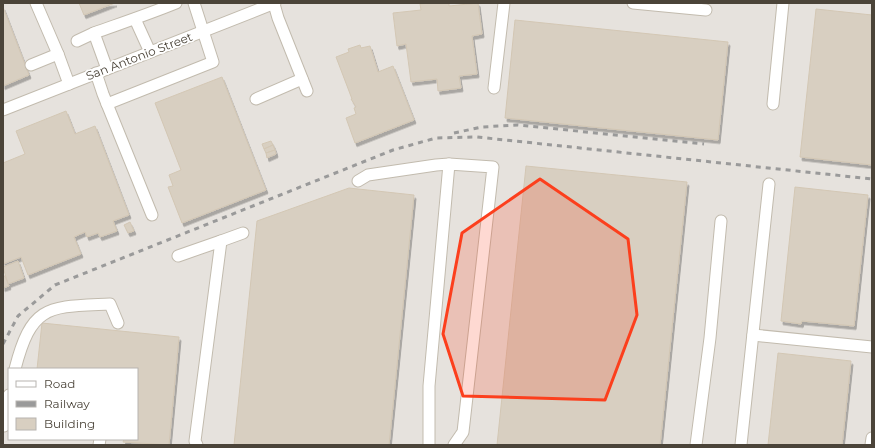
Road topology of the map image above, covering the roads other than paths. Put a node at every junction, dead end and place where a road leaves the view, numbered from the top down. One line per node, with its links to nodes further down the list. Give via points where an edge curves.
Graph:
1 (36, 3): 15 (street)
2 (176, 3): 10 (street)
3 (194, 3): 11 (street)
4 (275, 3): 11 (street, San Antonio Street); 19 (street, via 278,18)
5 (504, 3): 21 (street)
6 (633, 3): 8 (street)
7 (783, 3): 25 (street)
8 (679, 5): 9 (street)
9 (706, 10)
10 (135, 19): 12 (street); 14 (street)
11 (202, 32): 14 (street, San Antonio Street); 24 (street, via 213,62)
12 (94, 33): 13 (street); 17 (street)
13 (77, 41)
14 (150, 52): 17 (street, San Antonio Street)
15 (58, 54): 16 (street); 20 (street)
16 (31, 65)
17 (107, 69): 18 (street, San Antonio Street)
18 (96, 73): 20 (street, San Antonio Street); 24 (street)
19 (302, 79): 22 (street); 23 (street)
20 (69, 84): 26 (street, San Antonio Street)
21 (494, 88)
22 (307, 91)
23 (256, 99)
24 (107, 104): 30 (street)
25 (773, 104)
26 (3, 110)
27 (449, 164): 28 (street, via 368,175); 43 (street, via 429,386); 44 (street, via 493,167 463,432)
28 (358, 181)
29 (769, 184): 36 (street)
30 (152, 215)
31 (721, 221): 45 (street, via 710,338)
32 (243, 233): 33 (street)
33 (221, 241): 34 (street); 42 (street, via 195,441)
34 (178, 256)
35 (118, 324): 38 (street, via 110,304 60,306 42,313 28,332)
36 (753, 335): 37 (street); 46 (street)
37 (872, 347)
38 (15, 368)
39 (8, 403): 40 (street)
40 (5, 427)
41 (872, 438): 47 (street)
42 (197, 445)
43 (429, 445)
44 (454, 445)
45 (696, 445)
46 (741, 445)
47 (871, 445)

